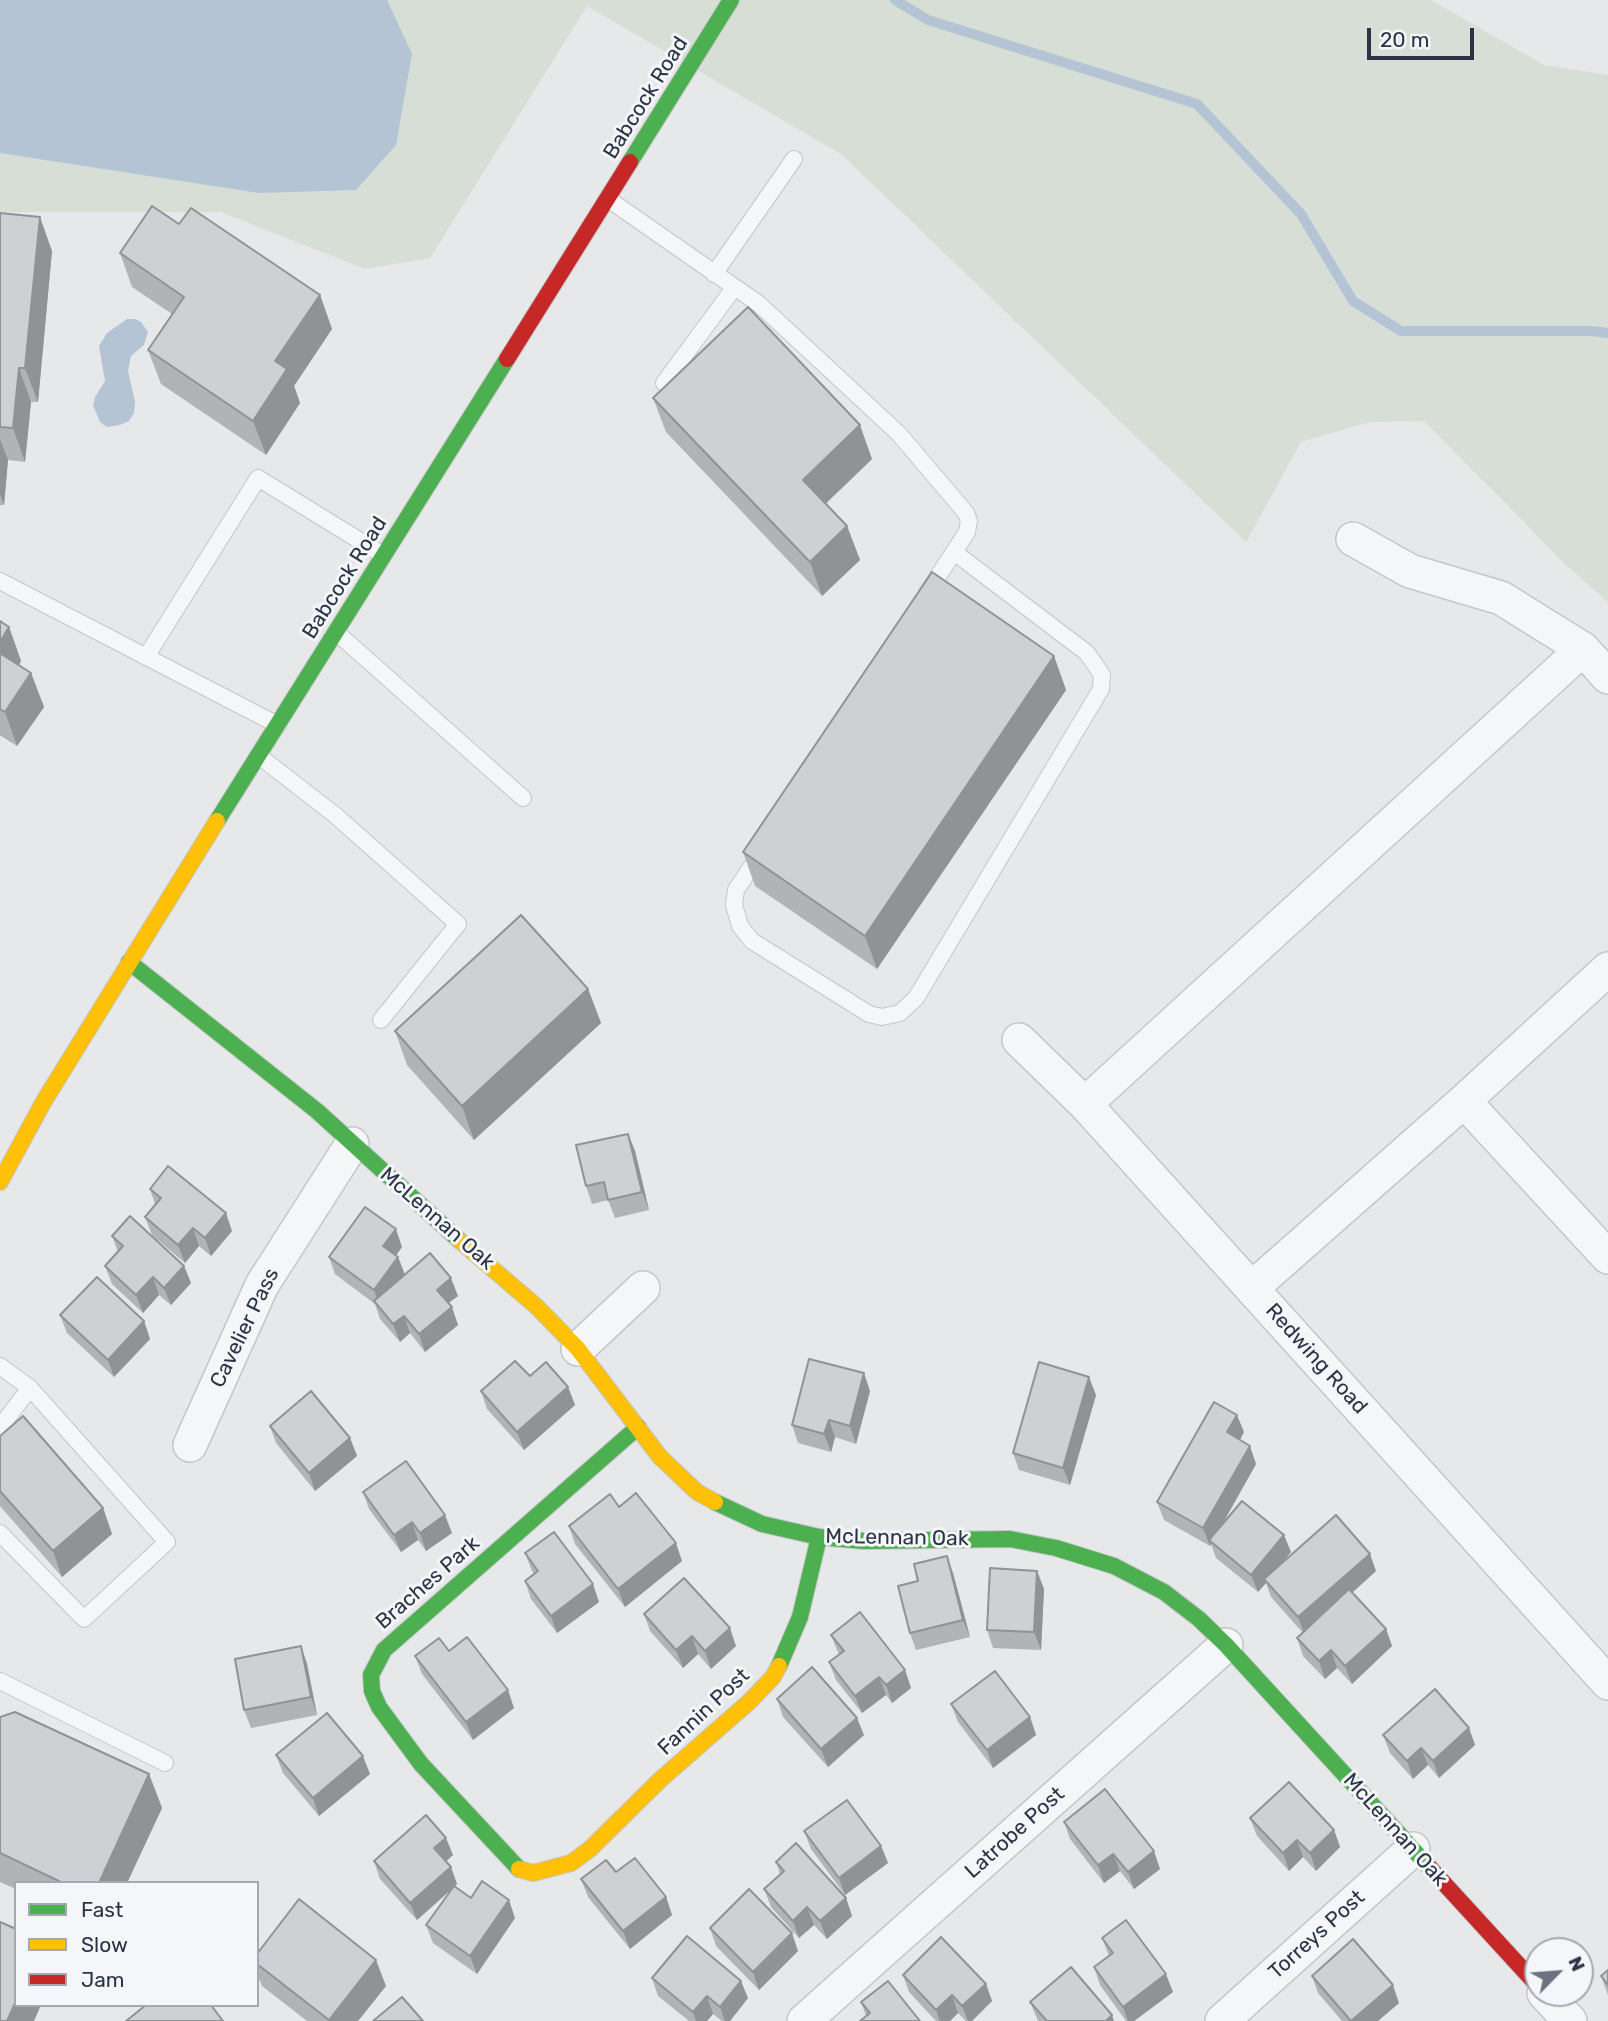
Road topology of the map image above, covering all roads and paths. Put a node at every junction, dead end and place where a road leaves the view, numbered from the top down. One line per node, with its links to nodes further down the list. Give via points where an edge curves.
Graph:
1 (731, 0): 3 (street, Babcock Road)
2 (794, 159): 4 (lane)
3 (608, 199): 4 (lane); 9 (street, Babcock Road)
4 (714, 274): 5 (lane)
5 (734, 288): 6 (lane); 8 (lane, via 759,304 899,434 957,503 970,521)
6 (664, 383)
7 (1353, 539): 13 (street, via 1410,570 1502,598)
8 (954, 552): 11 (lane); 19 (lane, via 1087,653 1101,676 1101,689 916,998 900,1013 869,1014 752,941 740,926 734,905 736,890)
9 (384, 556): 12 (street, Babcock Road); 14 (lane, via 258,478)
10 (0, 581): 14 (lane)
11 (916, 610)
12 (336, 632): 16 (street, Babcock Road); 18 (lane)
13 (1583, 649): 15 (street); 25 (street)
14 (146, 657): 16 (lane)
15 (1608, 677)
16 (278, 725): 17 (street, Babcock Road)
17 (259, 756): 20 (street, Babcock Road); 22 (lane, via 335,815 458,924)
18 (523, 798)
19 (766, 843)
20 (129, 962): 26 (street, McLennan Oak); 27 (street, Babcock Road)
21 (1608, 969): 24 (street)
22 (382, 1020)
23 (1019, 1040): 25 (street, Redwing Road)
24 (1464, 1101): 28 (street); 29 (street)
25 (1086, 1104): 29 (street, Redwing Road)
26 (352, 1144): 31 (street, McLennan Oak, via 536,1306); 36 (street, Cavelier Pass, via 261,1285)
27 (0, 1182)
28 (1608, 1257)
29 (1252, 1288): 41 (street, Redwing Road)
30 (643, 1289): 31 (street)
31 (578, 1349): 35 (street, McLennan Oak)
32 (0, 1366): 33 (lane)
33 (30, 1388): 34 (lane); 37 (lane, via 167,1542 84,1619)
34 (0, 1427)
35 (638, 1427): 38 (street, McLennan Oak, via 660,1457 697,1492 762,1524); 44 (street, Braches Park, via 384,1650 371,1675 379,1707 421,1764 518,1869 533,1874)
36 (190, 1445)
37 (0, 1533)
38 (819, 1537): 39 (street, McLennan Oak, via 864,1541 1010,1539 1056,1548 1114,1566 1164,1592); 44 (street, Fannin Post, via 800,1617 773,1677 590,1849)
39 (1226, 1644): 43 (street, McLennan Oak); 47 (street, Latrobe Post)
40 (0, 1681): 42 (lane)
41 (1608, 1683)
42 (166, 1763)
43 (1413, 1849): 45 (street, McLennan Oak); 48 (street, Torreys Post)
44 (551, 1870)
45 (1524, 1971)
46 (1557, 2007): 49 (street)
47 (804, 2021)
48 (1222, 2021)
49 (1570, 2021)

